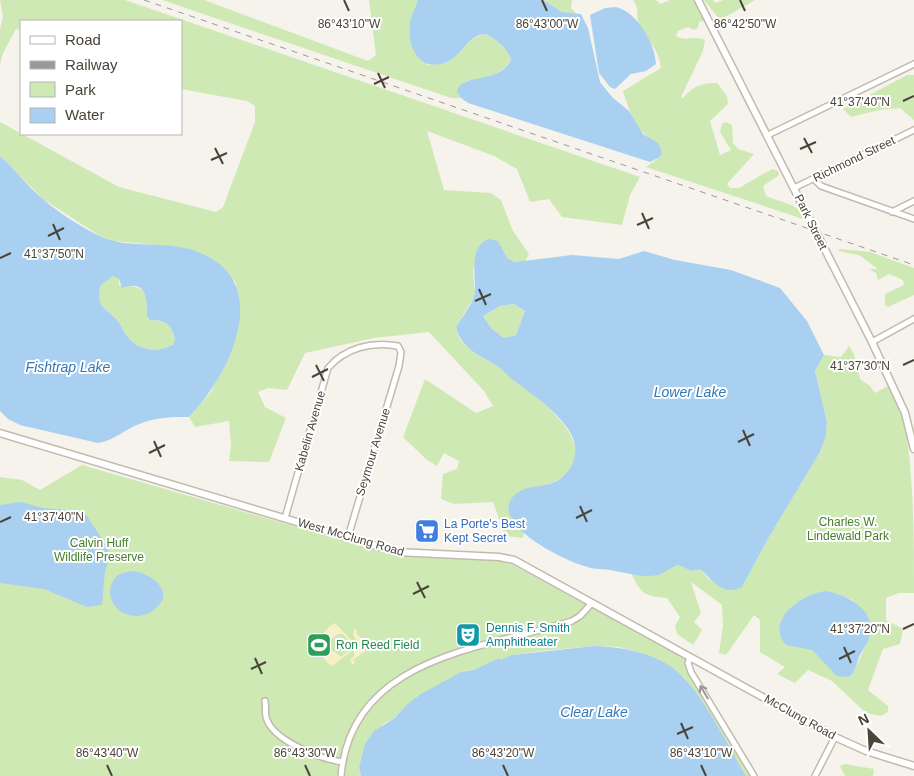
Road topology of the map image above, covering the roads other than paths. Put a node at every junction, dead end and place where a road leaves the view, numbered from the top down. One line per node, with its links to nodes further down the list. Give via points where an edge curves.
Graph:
1 (698, 0): 4 (street, Park Street)
2 (914, 64): 4 (street)
3 (914, 130): 5 (street, Richmond Street)
4 (768, 135): 6 (street, Park Street)
5 (814, 179): 6 (street, Richmond Street); 8 (street, via 821,186)
6 (794, 188): 11 (street, Park Street)
7 (914, 201): 8 (street)
8 (892, 212): 9 (street)
9 (914, 219)
10 (914, 319): 11 (street)
11 (872, 342): 14 (street, Park Street, via 905,413)
12 (399, 366): 15 (street, Kabelin Avenue, via 401,352 398,346 364,346 336,358 328,368); 16 (street, Seymour Avenue)
13 (0, 432): 15 (street, West McClung Road)
14 (914, 449)
15 (285, 518): 16 (street, West McClung Road)
16 (348, 537): 17 (street, West McClung Road, via 407,554 514,560)
17 (592, 604): 18 (street, West McClung Road); 21 (street, via 572,622 461,652 428,663 397,679 377,695 360,718)
18 (690, 658): 20 (street, McClung Road); 24 (street, one-way to 18, via 691,672)
19 (265, 701): 21 (street, via 266,718 284,739 320,757)
20 (835, 737): 22 (street, McClung Road); 25 (street)
21 (343, 762): 23 (street)
22 (914, 766)
23 (341, 776)
24 (754, 776)
25 (815, 776)

